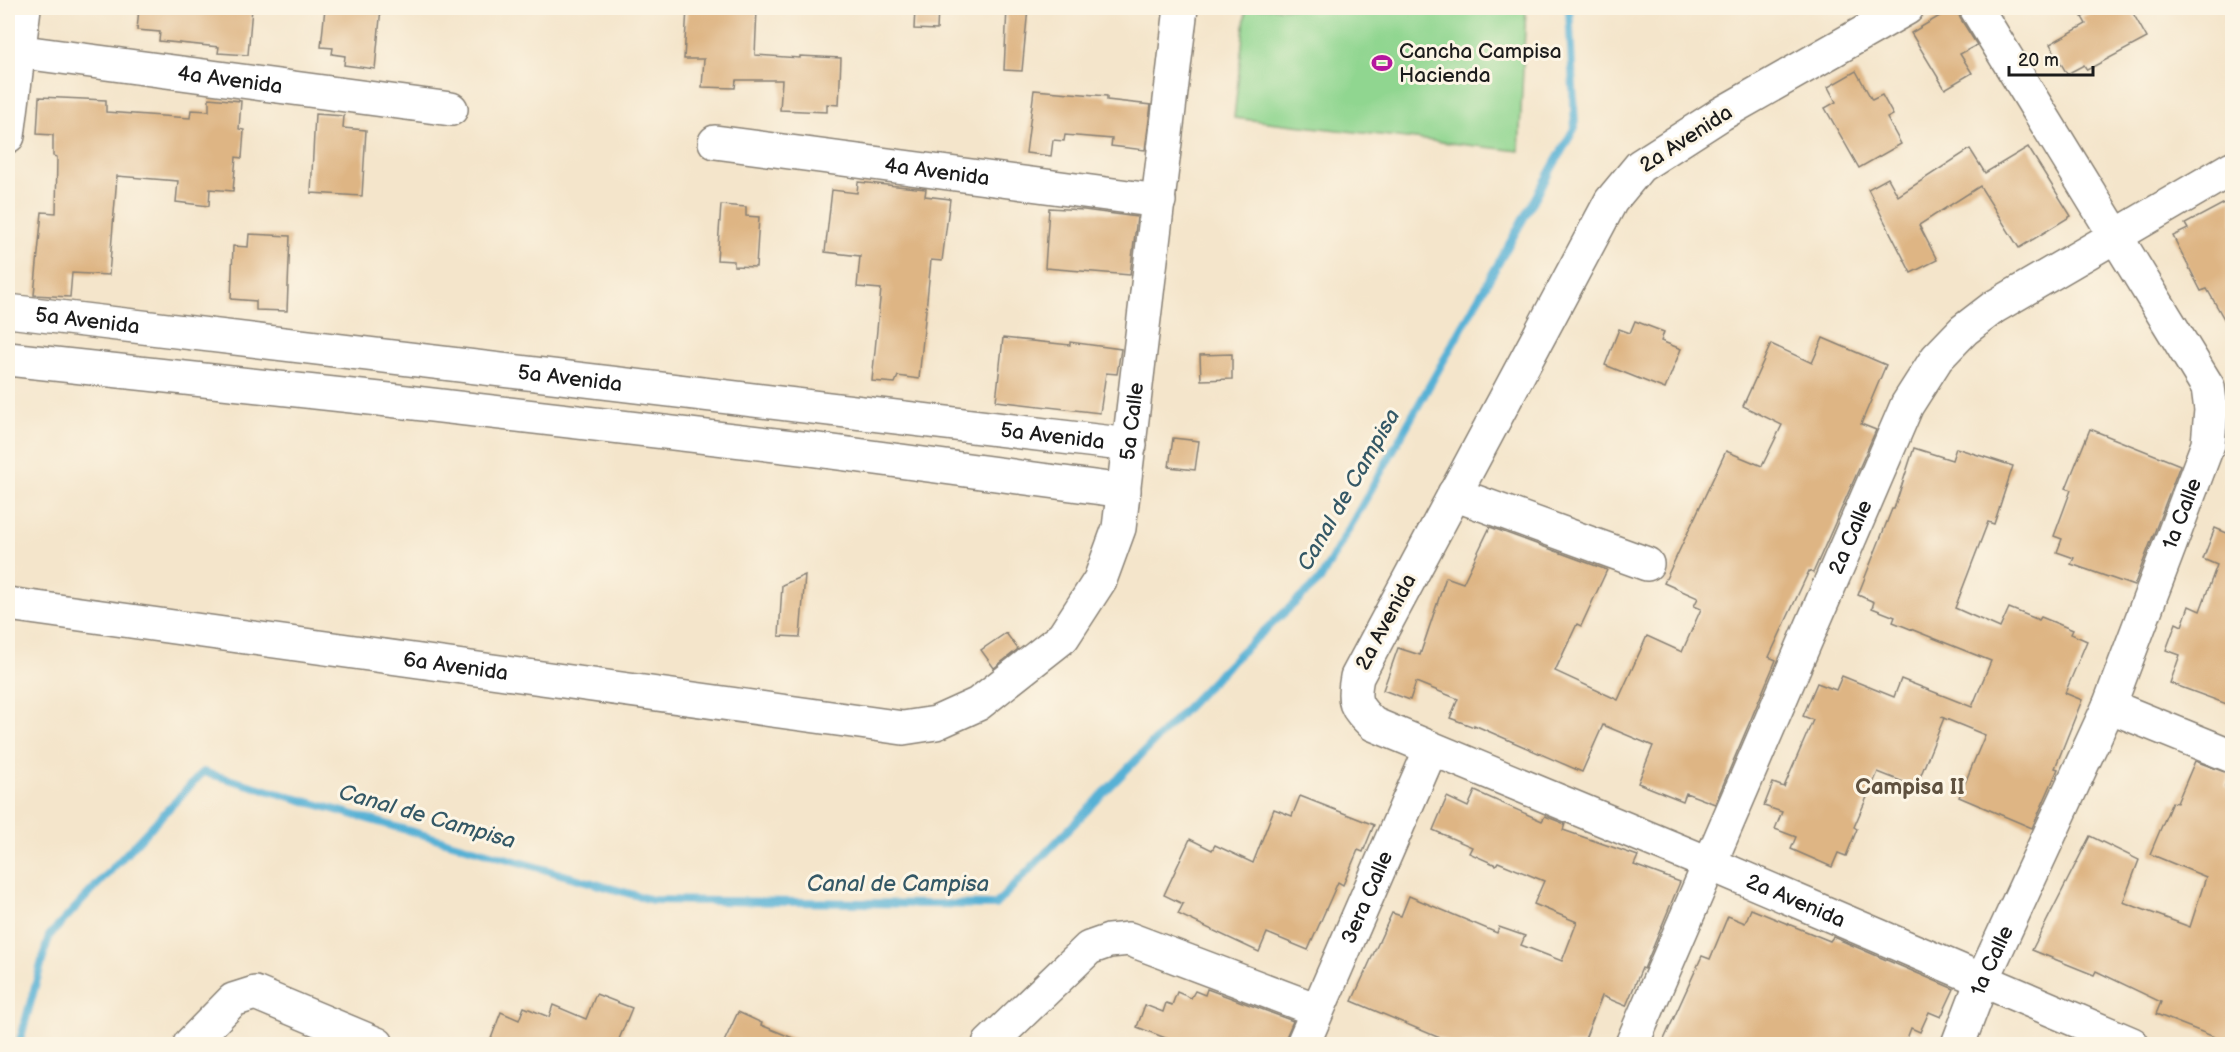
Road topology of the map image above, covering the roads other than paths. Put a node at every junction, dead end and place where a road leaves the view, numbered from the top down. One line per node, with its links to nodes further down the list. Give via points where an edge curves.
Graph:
1 (24, 8): 5 (street)
2 (1181, 8): 10 (street, 5a Calle)
3 (1907, 8): 20 (street, 2a Avenida, via 1640,165 1611,201)
4 (1976, 8): 11 (street, 1a Calle)
5 (13, 50): 6 (street, 4a Avenida); 7 (street)
6 (451, 109)
7 (8, 136)
8 (715, 142): 10 (street, 4a Avenida)
9 (2232, 168): 11 (street, 2a Calle)
10 (1159, 201): 17 (street, 5a Calle)
11 (2116, 237): 23 (street, 1a Calle, via 2208,387 2211,410 2208,444); 27 (street, 2a Calle, via 1994,307 1937,358 1907,405)
12 (8, 311): 13 (street, 5a Avenida)
13 (393, 357): 15 (street); 16 (street, 5a Avenida)
14 (8, 359): 15 (street, 5a Avenida)
15 (389, 400): 18 (street, 5a Avenida)
16 (814, 407): 17 (street, 5a Avenida); 18 (street)
17 (1130, 446): 19 (street, 5a Calle)
18 (810, 449): 19 (street, 5a Avenida)
19 (1124, 491): 24 (street, 5a Calle, via 1119,528 1100,580 1063,637 978,704 936,723)
20 (1454, 494): 21 (street); 25 (street, 2a Avenida, via 1357,677 1354,692 1358,710 1373,724)
21 (1647, 564)
22 (8, 604): 24 (street, 6a Avenida)
23 (2109, 706): 26 (street); 28 (street, 1a Calle)
24 (903, 728)
25 (1431, 749): 27 (street, 2a Avenida); 29 (street, 3era Calle)
26 (2232, 756)
27 (1708, 863): 28 (street, 2a Avenida); 34 (street, 2a Calle)
28 (1982, 981): 35 (street, 1a Calle); 36 (street, 2a Avenida)
29 (1317, 1010): 32 (street, via 1129,939 1109,941 1089,948); 33 (street, 3era Calle)
30 (190, 1044): 31 (street, via 233,1000 255,993)
31 (377, 1044)
32 (989, 1044)
33 (1303, 1044)
34 (1632, 1044)
35 (1958, 1044)
36 (2132, 1044)

